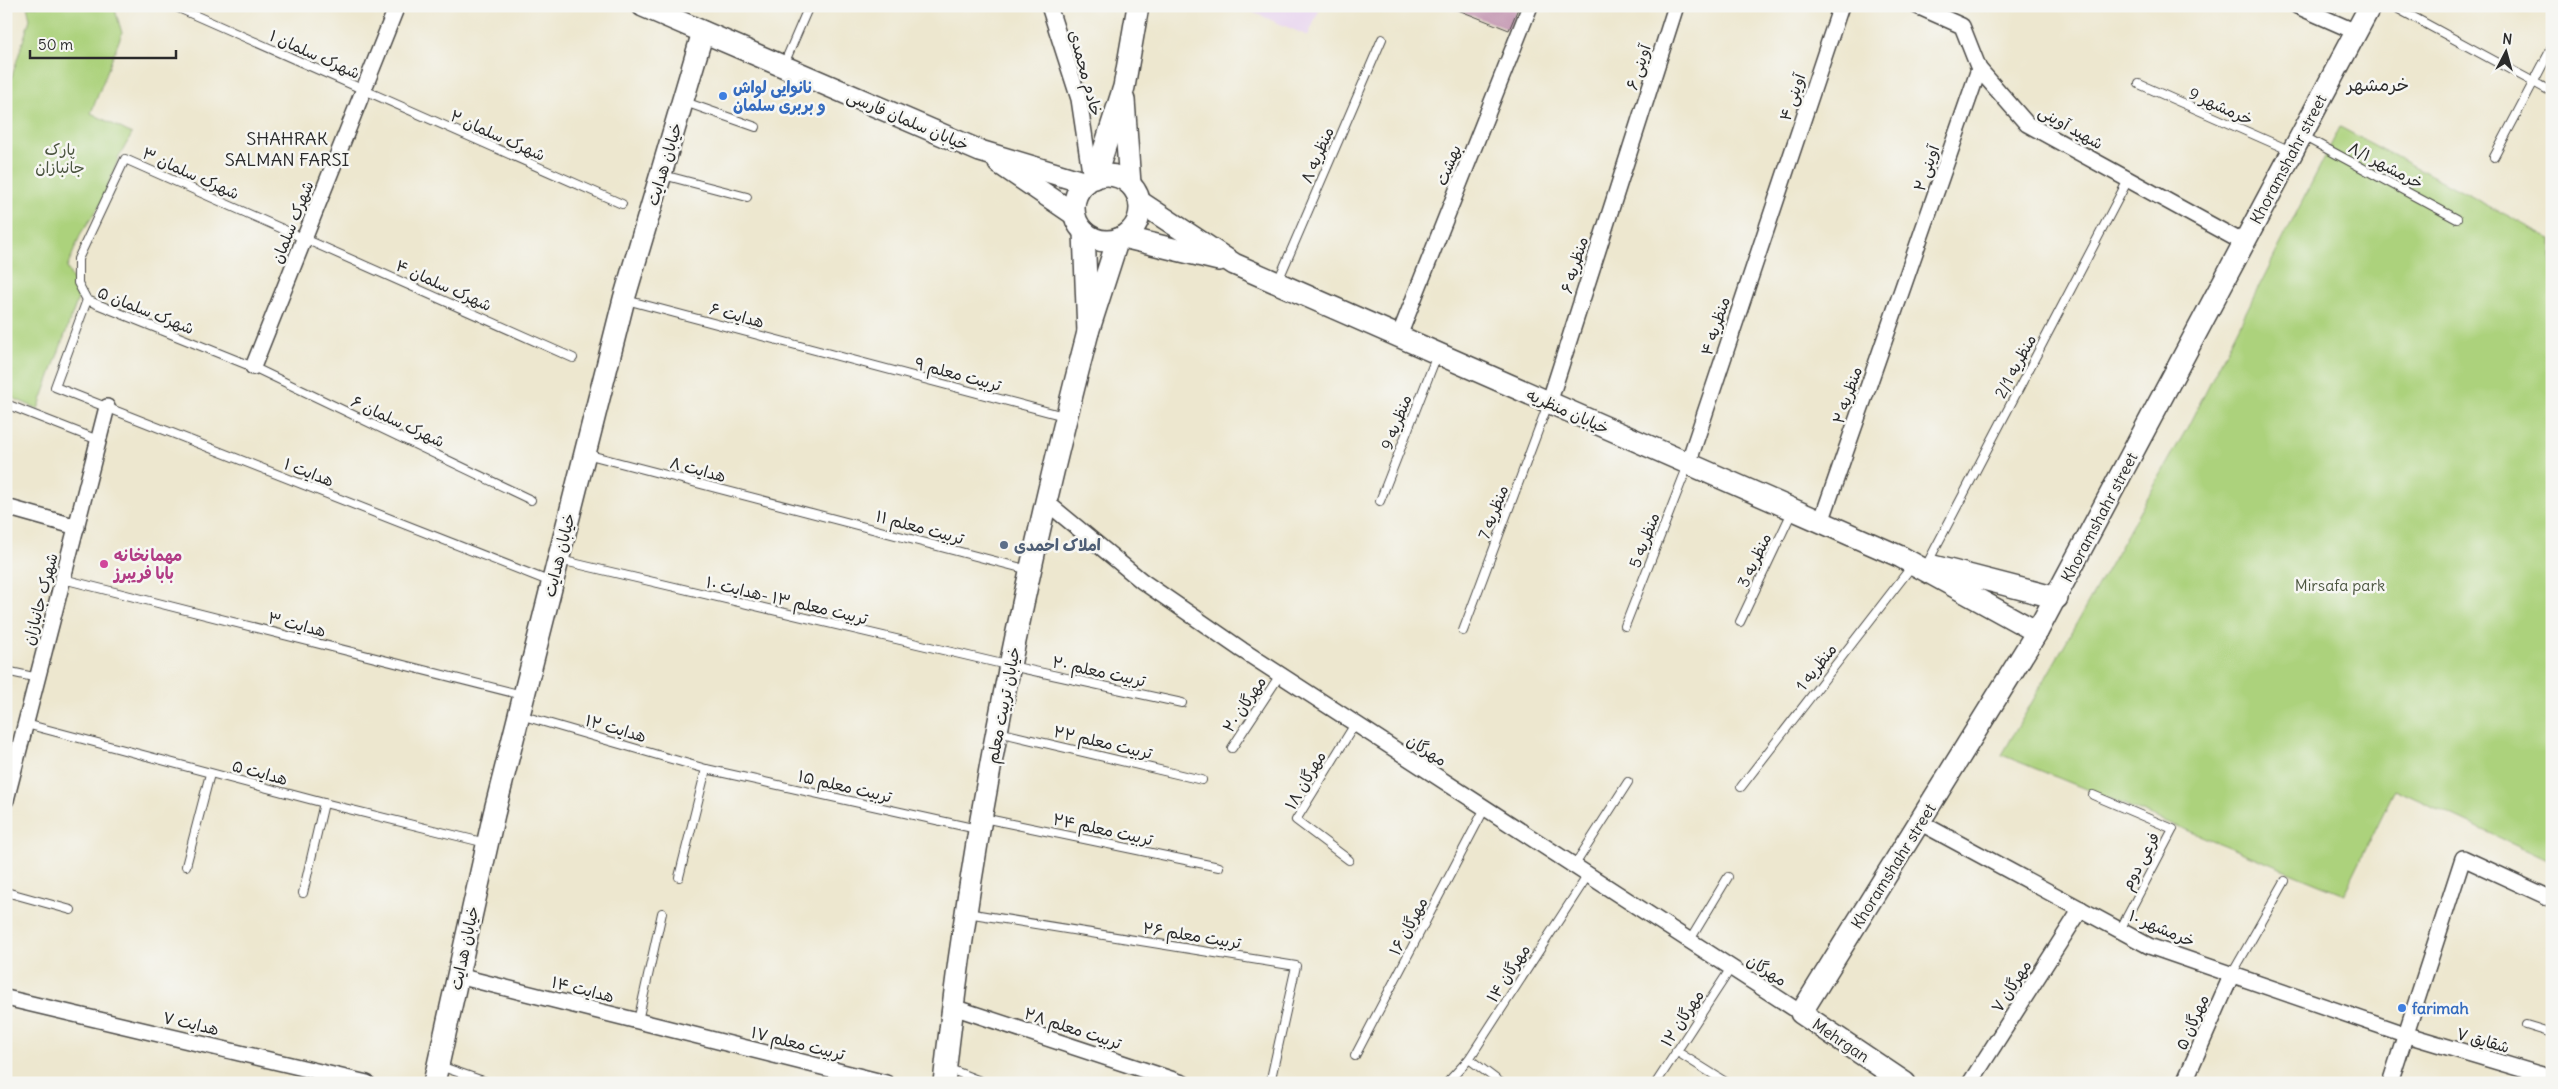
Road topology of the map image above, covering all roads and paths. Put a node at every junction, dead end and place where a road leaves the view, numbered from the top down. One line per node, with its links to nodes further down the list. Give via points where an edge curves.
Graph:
1 (174, 6): 23 (lane, شهرک سلمان ۱)
2 (397, 6): 23 (street, شهرک سلمان)
3 (643, 6): 14 (street, خیابان سلمان فارسی)
4 (809, 6): 18 (lane)
5 (1048, 6): 32 (street, خادم محمدی, via 1079,99)
6 (1138, 6): 22 (street)
7 (1530, 6): 49 (street, بهشت)
8 (1676, 6): 27 (street, آوینی ۶)
9 (1841, 6): 36 (street, آوینی ۴)
10 (1917, 6): 19 (street, شهید آوینی, via 1962,26)
11 (2297, 6): 15 (street)
12 (2370, 6): 15 (street, Khoramshahr street)
13 (2393, 6): 20 (lane)
14 (704, 32): 18 (street, خیابان سلمان فارسی); 25 (street, خیابان هدایت)
15 (2356, 32): 28 (street, Khoramshahr street)
16 (1382, 38): 45 (lane, منظریه ۸)
17 (2552, 47): 20 (lane)
18 (783, 66): 29 (street, خیابان سلمان فارسی)
19 (1979, 69): 33 (street, شهید آوینی, via 2027,124); 44 (street, آوینی ۲)
20 (2534, 82): 24 (lane); 30 (lane)
21 (2139, 84): 28 (lane, خرمشهر 9)
22 (1124, 87): 32 (street); 34 (street)
23 (363, 90): 37 (lane, شهرک سلمان ۲); 40 (street, شهرک سلمان)
24 (2552, 92)
25 (683, 101): 26 (lane); 31 (street, خیابان هدایت)
26 (756, 127)
27 (1632, 139): 55 (street, منظریه ۶)
28 (2297, 144): 38 (lane, خرمشهر ۸/۱); 42 (street, Khoramshahr street)
29 (980, 151): 32 (street); 39 (street)
30 (2494, 157)
31 (661, 174): 35 (lane); 46 (street, خیابان هدایت)
32 (1091, 180): 34 (street, via 1111,176); 39 (street, via 1077,194)
33 (2128, 180): 42 (street, شهید آوینی); 71 (lane, منظریه 2/1)
34 (1135, 193): 41 (street, via 1137,223); 43 (street)
35 (747, 197)
36 (1776, 199): 61 (street, منظریه ۴)
37 (622, 204)
38 (2457, 219)
39 (1079, 223): 41 (street, via 1103,241); 48 (street)
40 (304, 238): 47 (lane, شهرک سلمان ۳, via 125,159 78,259 78,283); 52 (lane, شهرک سلمان ۴); 53 (street, شهرک سلمان)
41 (1121, 238): 43 (street); 48 (street)
42 (2244, 243): 75 (street, Khoramshahr street)
43 (1234, 264): 45 (street, خیابان منظریه)
44 (1906, 278): 68 (street, منظریه ۲)
45 (1277, 283): 49 (street, خیابان منظریه)
46 (624, 299): 51 (lane, هدایت ۶); 60 (street, خیابان هدایت)
47 (86, 300): 53 (lane, شهرک سلمان ۵); 54 (lane, شهرک سلمان ۵)
48 (1088, 332): 58 (street, خیابان تربیت معلم)
49 (1399, 336): 50 (street, خیابان منظریه)
50 (1437, 353): 55 (street, خیابان منظریه); 64 (lane, منظریه 9)
51 (842, 357): 58 (lane, تربیت معلم ۹)
52 (573, 358)
53 (253, 367): 62 (lane, شهرک سلمان ۶)
54 (55, 387): 57 (lane, هدایت ۱)
55 (1549, 403): 61 (street, خیابان منظریه); 78 (lane, منظریه 7)
56 (6, 404): 59 (lane)
57 (107, 407): 59 (street, شهرک جانبازان); 74 (lane, هدایت ۱)
58 (1066, 416): 63 (street, خیابان تربیت معلم)
59 (98, 440): 69 (street, شهرک جانبازان)
60 (585, 454): 67 (lane, هدایت ۸); 70 (street, خیابان هدایت)
61 (1688, 464): 66 (street, خیابان منظریه); 77 (lane, منظریه 5)
62 (532, 500)
63 (1045, 501): 72 (street, خیابان تربیت معلم); 82 (street, مهرگان, via 1142,581)
64 (1380, 501)
65 (6, 507): 69 (street)
66 (1793, 510): 68 (street, خیابان منظریه); 76 (lane, منظریه 3)
67 (804, 511): 72 (lane, تربیت معلم ۱۱)
68 (1821, 522): 71 (street, خیابان منظریه)
69 (77, 527): 73 (street, شهرک جانبازان)
70 (558, 560): 74 (street, خیابان هدایت); 80 (lane, تربیت معلم ۱۳ -هدایت ۱۰)
71 (1914, 562): 75 (street); 79 (street); 95 (lane, منظریه 1)
72 (1029, 570): 80 (street, خیابان تربیت معلم)
73 (63, 579): 83 (street, شهرک جانبازان); 85 (lane, هدایت ۳)
74 (552, 582): 85 (street, خیابان هدایت)
75 (2057, 598): 79 (street, Khoramshahr street)
76 (1740, 622)
77 (1625, 626)
78 (1463, 631)
79 (2037, 632): 100 (street, Khoramshahr street)
80 (1011, 666): 84 (lane, تربیت معلم ۲۰); 88 (street, خیابان تربیت معلم)
81 (6, 671): 83 (lane)
82 (1280, 675): 87 (street, مهرگان); 89 (lane, مهرگان ۲۰)
83 (38, 678): 86 (street, شهرک جانبازان)
84 (1182, 703)
85 (521, 705): 91 (lane, هدایت ۱۲); 102 (street, خیابان هدایت)
86 (26, 724): 90 (street, شهرک جانبازان); 92 (lane, هدایت ۵)
87 (1355, 724): 99 (street, مهرگان); 103 (lane, مهرگان ۱۸, via 1296,820)
88 (998, 732): 93 (lane, تربیت معلم ۲۲); 101 (street, خیابان تربیت معلم)
89 (1232, 748)
90 (11, 762): 97 (street, شهرک جانبازان)
91 (706, 768): 101 (lane, تربیت معلم ۱۵); 108 (lane)
92 (210, 774): 98 (lane, هدایت ۵); 104 (lane)
93 (1202, 780)
94 (1628, 782): 105 (lane)
95 (1741, 787)
96 (2093, 795): 118 (lane, فرعی دوم, via 2173,829)
97 (6, 800)
98 (324, 803): 102 (lane, هدایت ۵); 112 (lane)
99 (1485, 808): 105 (street, مهرگان); 132 (lane, مهرگان ۱۶)
100 (1920, 823): 114 (street, خرمشهر ۱۰); 125 (street, Khoramshahr street)
101 (980, 824): 106 (lane, تربیت معلم ۲۴); 117 (street, خیابان تربیت معلم)
102 (487, 843): 122 (street, خیابان هدایت)
103 (1349, 860)
104 (186, 866)
105 (1574, 866): 107 (street, مهرگان)
106 (1219, 867)
107 (1588, 874): 119 (street, مهرگان); 133 (lane, مهرگان ۱۴)
108 (679, 877)
109 (1728, 877): 119 (lane)
110 (2285, 881): 121 (lane)
111 (6, 892): 115 (lane)
112 (303, 893)
113 (2552, 899): 129 (street, via 2463,858)
114 (2081, 909): 118 (street, خرمشهر ۱۰); 149 (street, مهرگان ۷)
115 (71, 910)
116 (662, 913): 126 (lane)
117 (967, 913): 124 (street, خیابان تربیت معلم); 143 (lane, تربیت معلم ۲۶, via 1296,966)
118 (2120, 930): 121 (street, خرمشهر ۱۰, via 2149,946)
119 (1690, 940): 120 (street, مهرگان)
120 (1731, 968): 125 (street, مهرگان); 131 (lane, مهرگان ۱۲)
121 (2232, 974): 129 (street, خرمشهر ۱۰); 150 (street, مهرگان ۵)
122 (458, 976): 126 (street, هدایت ۱۴); 134 (street, خیابان هدایت)
123 (6, 998): 138 (street, هدایت ۷)
124 (953, 1007): 135 (street, خیابان تربیت معلم); 136 (street, تربیت معلم ۲۸)
125 (1801, 1013): 148 (street, Mehrgan)
126 (638, 1021): 130 (street, هدایت ۱۴)
127 (2526, 1026): 128 (lane)
128 (2552, 1033)
129 (2404, 1034): 137 (street, شقایق ۷); 151 (street)
130 (700, 1037): 140 (street, تربیت معلم ۱۷)
131 (1676, 1051): 146 (lane, مهرگان ۱۲); 147 (lane)
132 (1355, 1056)
133 (1469, 1059): 144 (lane, مهرگان ۱۴); 145 (lane)
134 (436, 1074): 139 (lane)
135 (945, 1075): 141 (lane)
136 (1152, 1078): 142 (street, تربیت معلم ۲۸)
137 (2552, 1078)
138 (367, 1083)
139 (489, 1083)
140 (886, 1083)
141 (985, 1083)
142 (1183, 1083)
143 (1270, 1083)
144 (1447, 1083)
145 (1501, 1083)
146 (1656, 1083)
147 (1727, 1083)
148 (1905, 1083)
149 (1970, 1083)
150 (2184, 1083)
151 (2390, 1083)

